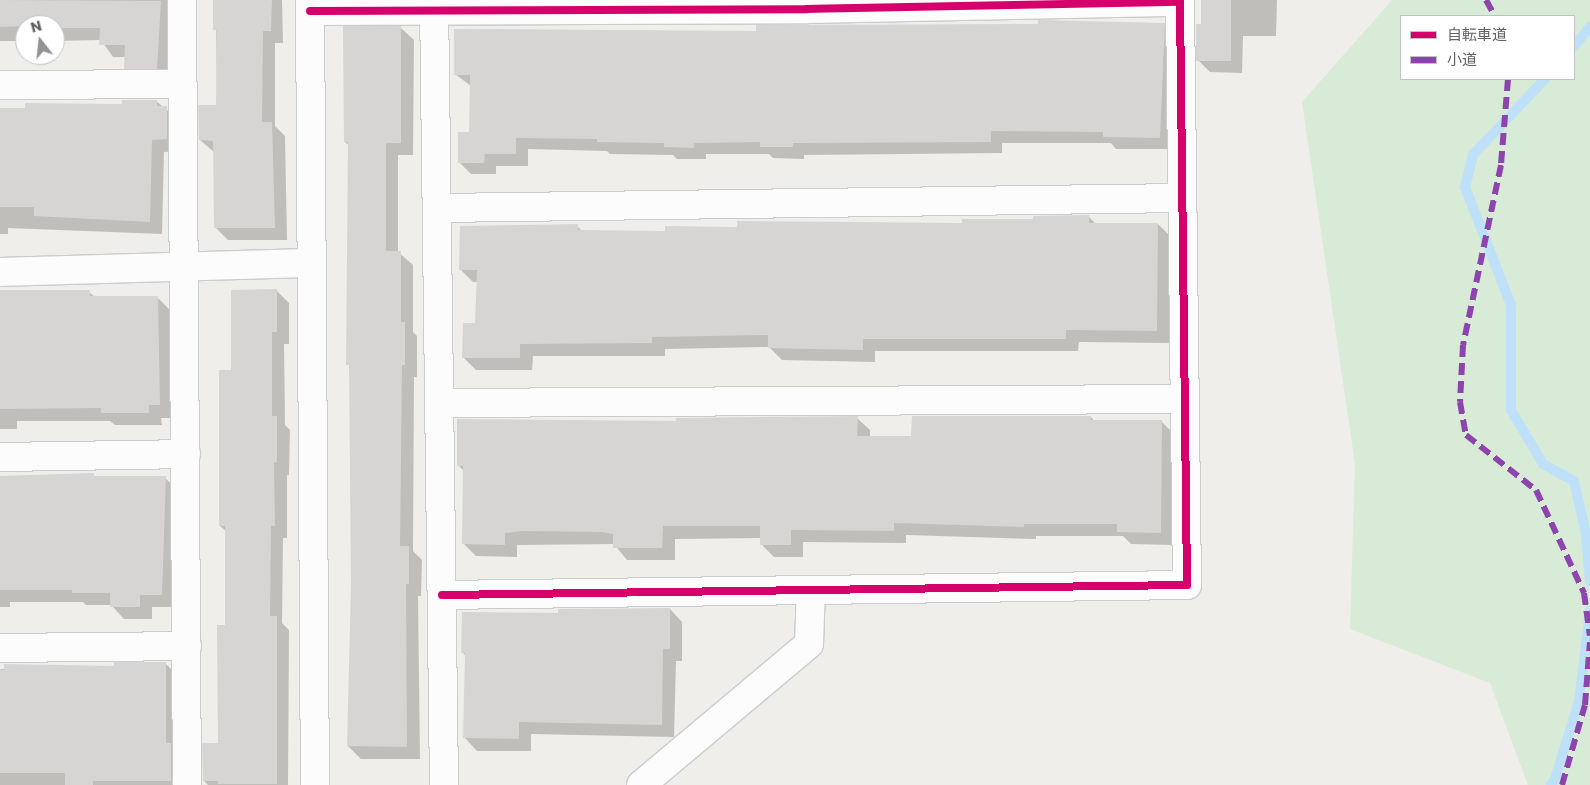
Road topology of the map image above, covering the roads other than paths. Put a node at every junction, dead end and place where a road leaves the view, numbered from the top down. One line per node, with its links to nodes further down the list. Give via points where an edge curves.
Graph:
1 (182, 0): 5 (street)
2 (1180, 1): 4 (street); 7 (street)
3 (310, 5): 4 (street); 9 (street)
4 (434, 6): 8 (street)
5 (181, 84): 6 (street); 10 (street)
6 (0, 85)
7 (1182, 198): 8 (street); 12 (street)
8 (439, 208): 13 (street)
9 (310, 262): 10 (street); 21 (street)
10 (185, 268): 11 (street); 14 (street)
11 (0, 272)
12 (1185, 399): 13 (street); 16 (street, via 1186,584)
13 (440, 403): 17 (street)
14 (186, 454): 15 (street); 18 (street)
15 (0, 457)
16 (811, 590): 17 (street); 23 (street, via 809,644)
17 (442, 595): 22 (street)
18 (187, 646): 19 (street); 20 (street)
19 (0, 648)
20 (187, 785)
21 (314, 785)
22 (444, 785)
23 (641, 785)

